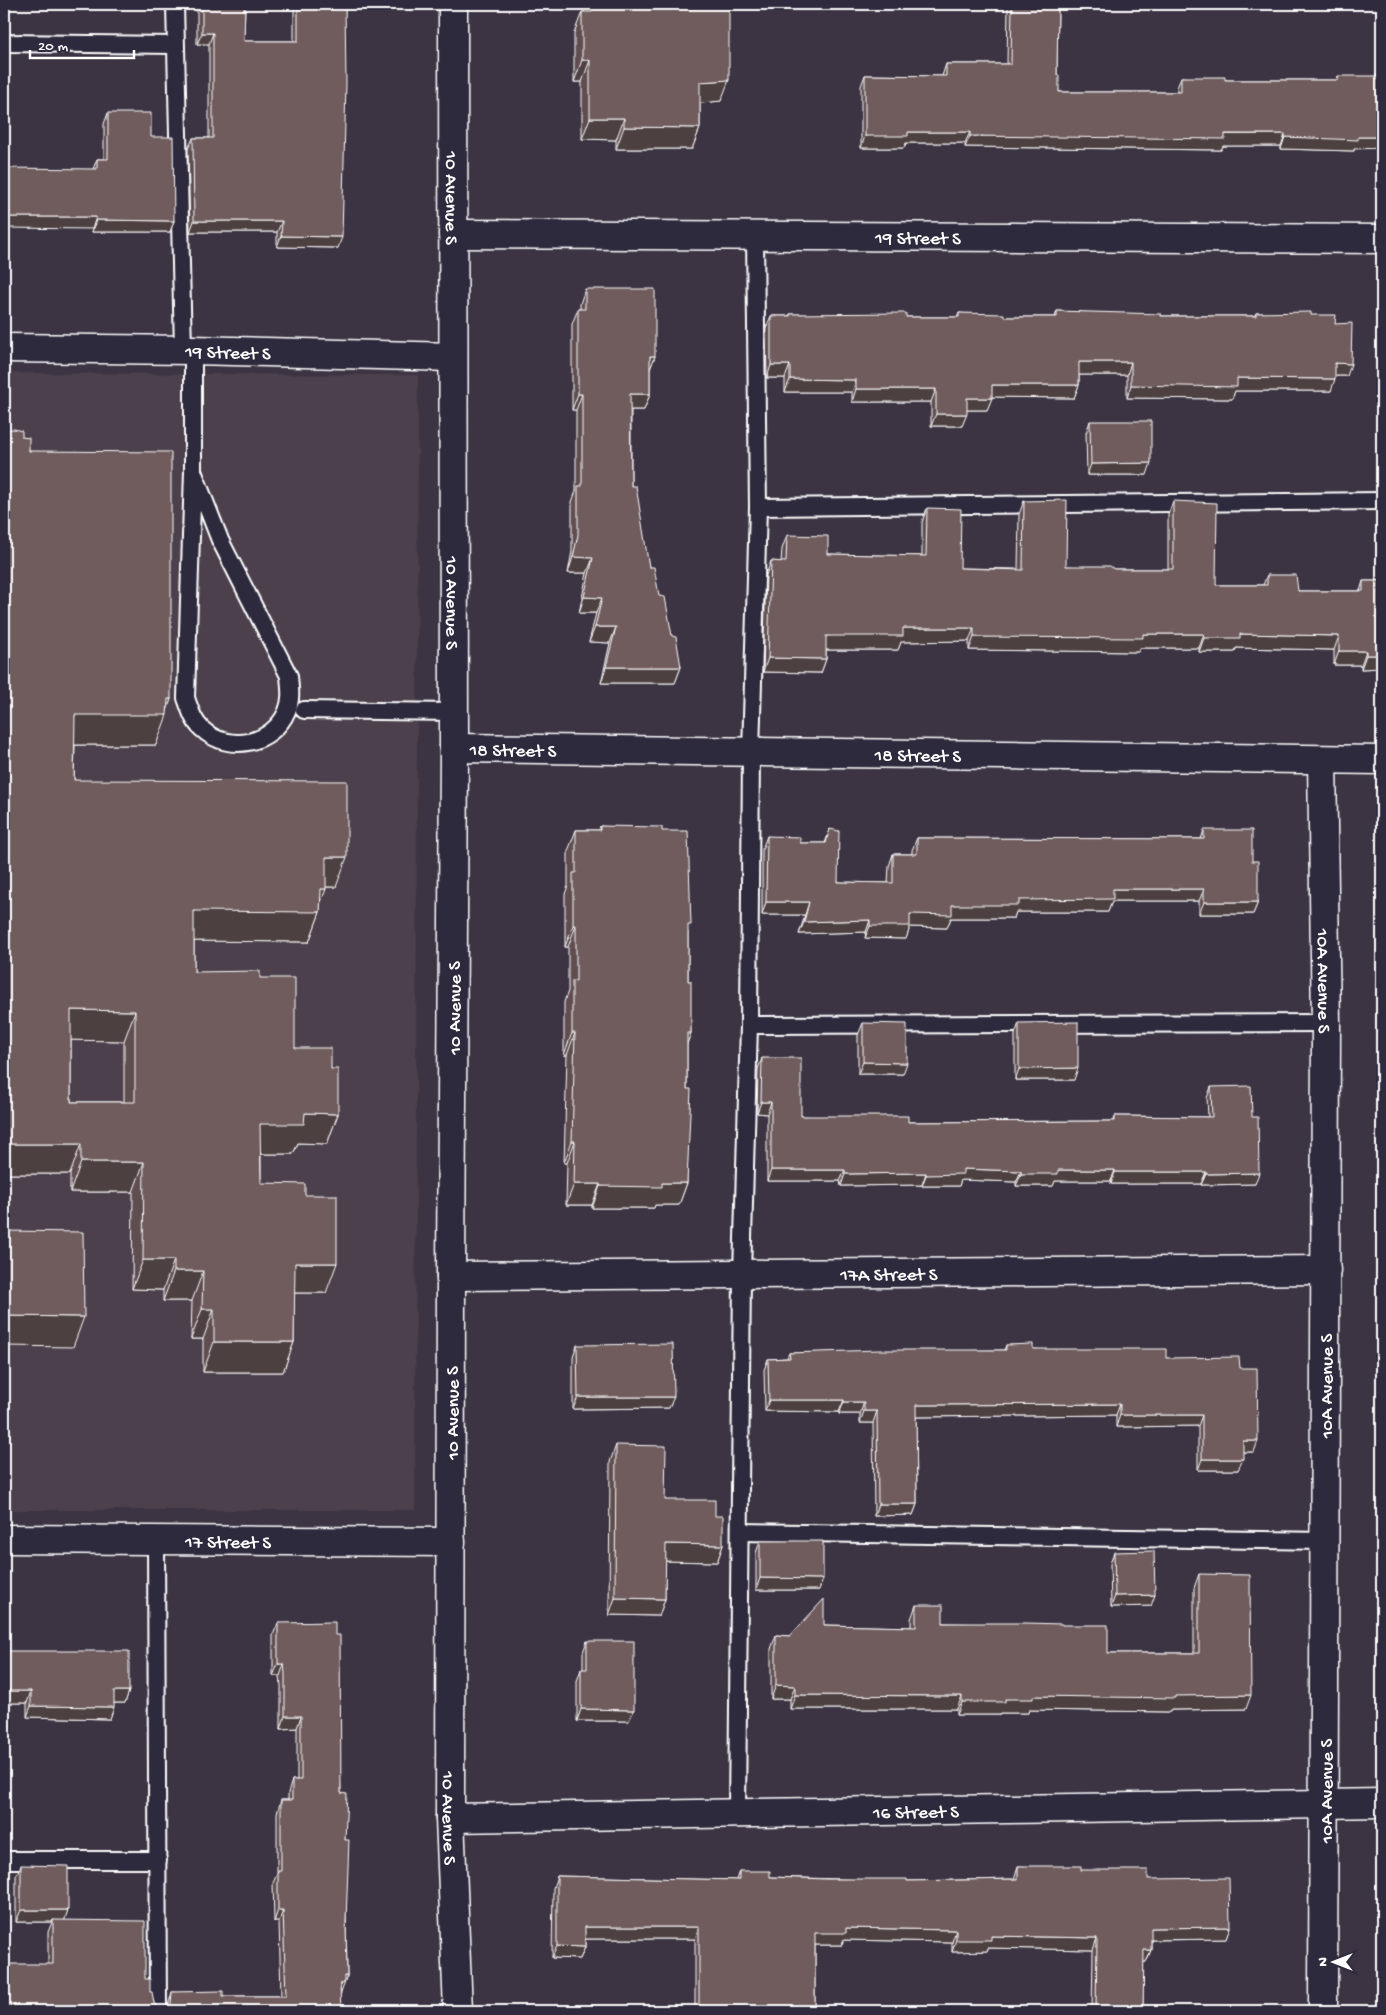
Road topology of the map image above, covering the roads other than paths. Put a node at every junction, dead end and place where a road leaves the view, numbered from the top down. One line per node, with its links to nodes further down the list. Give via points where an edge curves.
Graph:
1 (175, 4): 4 (lane)
2 (453, 4): 5 (street, 10 Avenue S)
3 (4, 43): 4 (lane)
4 (175, 45): 9 (lane)
5 (453, 234): 6 (street, 19 Street S); 10 (street, 10 Avenue S)
6 (755, 236): 7 (street, 19 Street S); 13 (lane)
7 (1382, 239)
8 (4, 348): 9 (street, 19 Street S)
9 (188, 350): 10 (street, 19 Street S); 11 (lane)
10 (452, 357): 15 (street, 10 Avenue S)
11 (193, 472): 11 (lane, via 186,698 202,729 216,739 232,744 250,743 278,725 287,710 291,694 289,676 220,540)
12 (1382, 501): 13 (lane)
13 (758, 507): 17 (lane)
14 (304, 710): 15 (lane)
15 (454, 712): 16 (street, 10 Avenue S)
16 (454, 748): 17 (street, 18 Street S); 24 (street, 10 Avenue S)
17 (752, 752): 18 (street, 18 Street S); 21 (lane)
18 (1322, 760): 19 (street, 18 Street S); 20 (street, 10A Avenue S)
19 (1382, 760)
20 (1326, 1023): 21 (lane); 22 (street, 10A Avenue S)
21 (749, 1024): 23 (lane)
22 (1326, 1270): 23 (street, 17A Street S); 28 (street, 10A Avenue S)
23 (742, 1274): 24 (street, 17A Street S); 25 (lane)
24 (451, 1276): 29 (street, 10 Avenue S)
25 (740, 1532): 28 (lane); 32 (lane)
26 (4, 1540): 27 (street, 17 Street S)
27 (156, 1540): 29 (street, 17 Street S); 35 (lane)
28 (1324, 1540): 30 (street, 10A Avenue S)
29 (451, 1542): 33 (street, 10 Avenue S)
30 (1325, 1803): 31 (street, 16 Street S); 32 (street, 16 Street S); 38 (street, 10A Avenue S)
31 (1382, 1803)
32 (737, 1813): 33 (street, 16 Street S)
33 (450, 1818): 37 (street, 10 Avenue S)
34 (4, 1860): 35 (lane)
35 (158, 1860): 36 (lane)
36 (158, 2011)
37 (458, 2011)
38 (1323, 2011)

